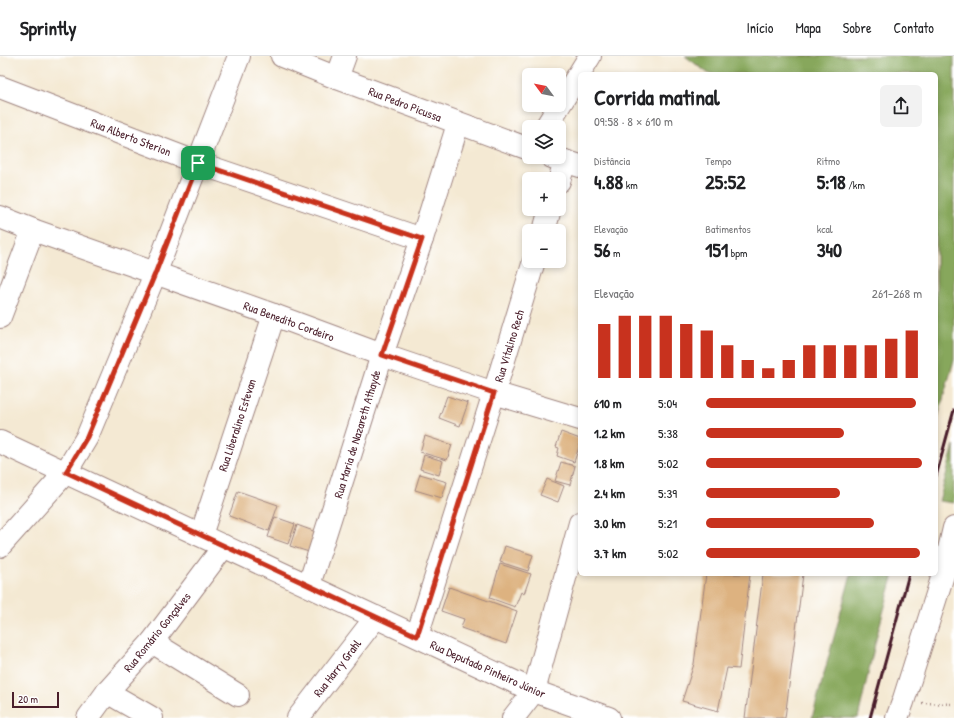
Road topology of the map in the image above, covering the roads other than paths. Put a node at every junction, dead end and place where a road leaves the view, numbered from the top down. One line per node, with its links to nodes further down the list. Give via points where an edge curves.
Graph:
1 (239, 56): 12 (street)
2 (282, 56): 7 (street, Rua Pedro Picussa)
3 (345, 56): 7 (street)
4 (588, 57): 5 (street)
5 (579, 72)
6 (578, 74): 9 (street)
7 (337, 78): 10 (street, Rua Pedro Picussa)
8 (0, 88): 12 (street, Rua Alberto Sterion)
9 (550, 120)
10 (458, 124): 11 (street, Rua Pedro Picussa); 15 (street, Rua Maria de Nazareth Athayde)
11 (522, 147)
12 (198, 163): 15 (street, Rua Alberto Sterion); 17 (street)
13 (0, 217): 14 (street, Rua Benedito Cordeiro)
14 (33, 230): 17 (street, Rua Benedito Cordeiro); 19 (street)
15 (422, 239): 20 (street, Rua Maria de Nazareth Athayde)
16 (532, 268): 21 (street, Rua Vitalino Rech)
17 (155, 274): 18 (street, Rua Benedito Cordeiro); 24 (street, via 87,437)
18 (274, 315): 20 (street, Rua Benedito Cordeiro); 27 (street, Rua Liberalino Estevan)
19 (0, 317)
20 (382, 355): 21 (street, Rua Benedito Cordeiro); 30 (street, Rua Maria de Nazareth Athayde)
21 (494, 393): 22 (street, Rua Benedito Cordeiro); 32 (street, Rua Vitalino Rech)
22 (578, 418)
23 (0, 442): 24 (street, Rua Deputado Pinheiro Júnior)
24 (66, 472): 27 (street, Rua Deputado Pinheiro Júnior); 28 (street)
25 (954, 528): 37 (street, via 943,575)
26 (578, 530): 34 (street)
27 (201, 535): 29 (street, Rua Deputado Pinheiro Júnior)
28 (0, 546)
29 (224, 546): 30 (street, Rua Deputado Pinheiro Júnior); 33 (street, Rua Romário Gonçalves)
30 (309, 585): 31 (street, Rua Deputado Pinheiro Júnior)
31 (376, 617): 32 (street, Rua Deputado Pinheiro Júnior); 40 (street, Rua Harry Grahl)
32 (417, 636): 34 (street, Rua Deputado Pinheiro Júnior)
33 (152, 642): 35 (street, Rua Romário Gonçalves); 36 (street)
34 (534, 690): 41 (street); 42 (street, Rua Deputado Pinheiro Júnior)
35 (107, 692): 38 (street, Rua Romário Gonçalves); 39 (street)
36 (238, 695)
37 (900, 710)
38 (88, 718)
39 (152, 718)
40 (298, 718)
41 (512, 718)
42 (609, 718)

